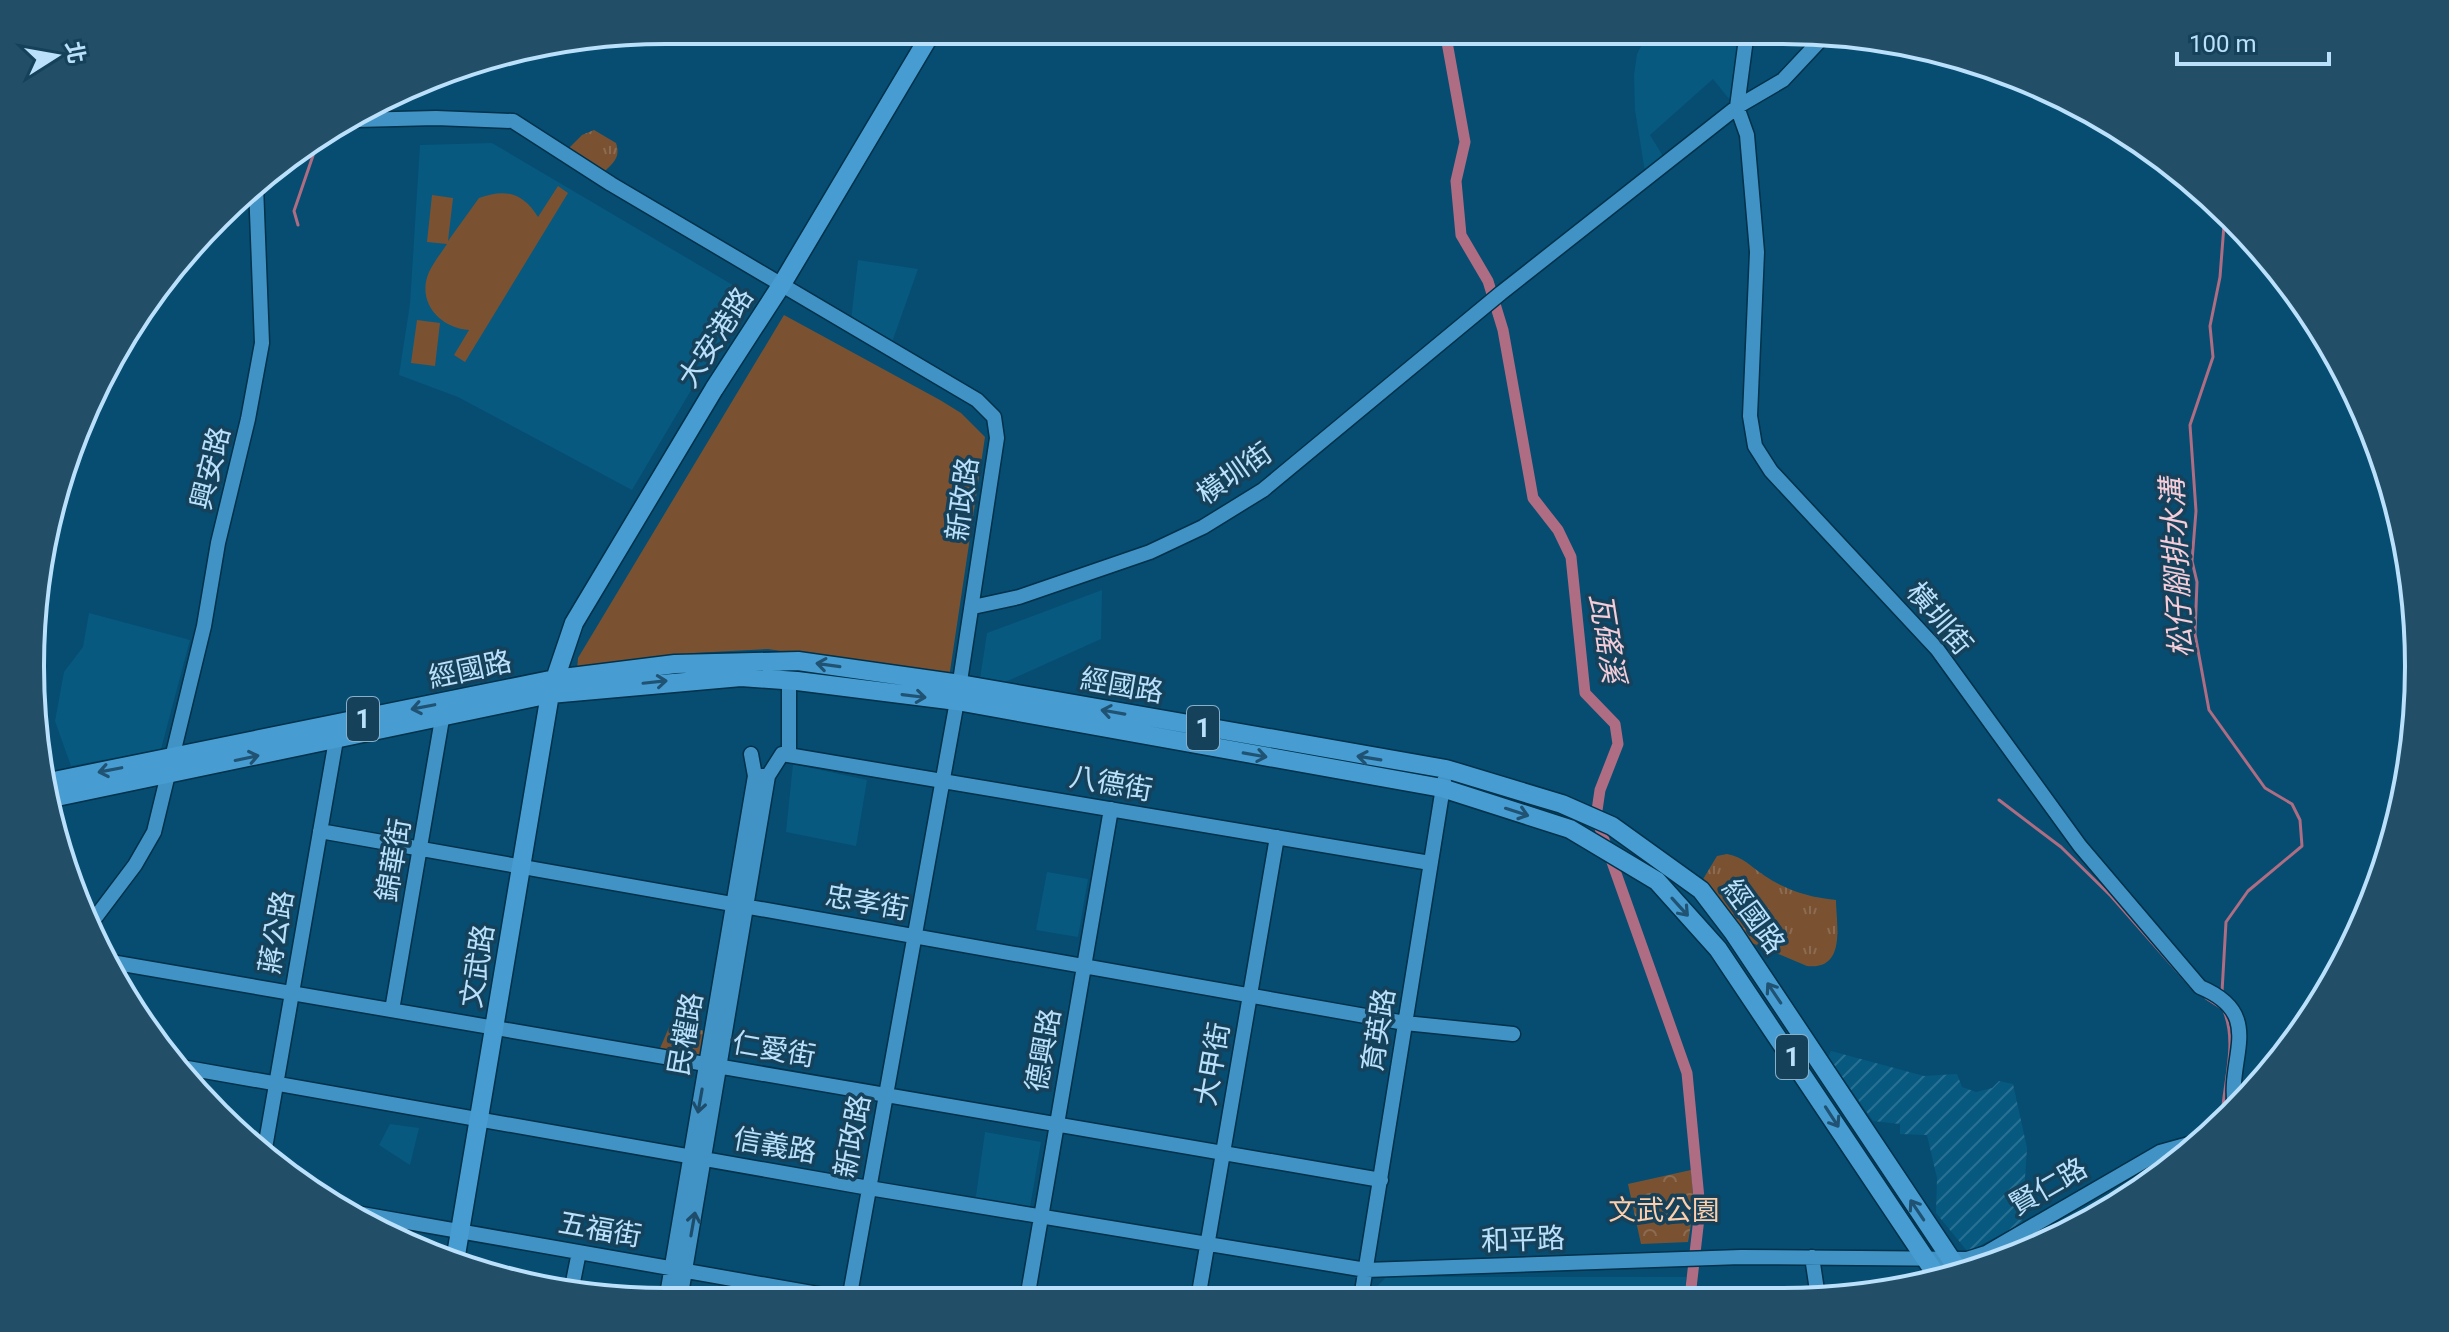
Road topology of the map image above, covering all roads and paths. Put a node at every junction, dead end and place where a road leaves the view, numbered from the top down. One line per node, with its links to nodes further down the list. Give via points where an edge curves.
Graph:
1 (925, 44): 7 (main road, 大安港路)
2 (1745, 44): 4 (street, 橫圳街)
3 (1816, 45): 4 (street, via 1783,80)
4 (1737, 107): 8 (street, 橫圳街, via 1263,490 1150,552 1019,597); 44 (street, 橫圳街, via 1747,135 1757,252 1750,416 1755,446 1771,471 1937,649 2080,846 2200,987 2224,1000 2238,1021 2241,1053)
5 (369, 120): 7 (street, 新政路, via 513,121)
6 (256, 198): 16 (street, 興安路, via 262,343)
7 (782, 284): 8 (street, 新政路, via 977,400 994,417 997,438); 10 (main road, 大安港路, via 574,623)
8 (973, 607): 11 (street, 新政路)
9 (789, 680): 10 (main road, 經國路 / 1, one-way to 9, via 741,677); 11 (main road, 經國路 / 1, one-way to 11); 15 (street)
10 (552, 686): 11 (main road, 經國路 / 1, one-way to 10, via 798,661 736,660); 12 (main road, 經國路 / 1); 13 (main road, 經國路 / 1, one-way to 13); 28 (main road, 文武路)
11 (959, 693): 17 (main road, 經國路 / 1, one-way to 11); 19 (street, 新政路); 21 (main road, 經國路 / 1, one-way to 21)
12 (442, 719): 13 (main road, 經國路 / 1); 26 (street, 錦華街)
13 (333, 733): 16 (main road, 經國路 / 1); 24 (street, 蔣公路)
14 (751, 754): 18 (street)
15 (786, 754): 18 (street); 19 (street, 八德街)
16 (171, 766): 20 (main road, 經國路 / 1, one-way to 20); 22 (main road, 經國路 / 1); 30 (street, 興安路, via 154,832)
17 (1446, 769): 21 (street, 育英路); 62 (main road, 經國路 / 1, one-way to 17, via 1701,890 1589,814)
18 (762, 776): 29 (street, 民權路)
19 (941, 780): 23 (street, 八德街); 31 (street, 新政路)
20 (55, 781)
21 (1442, 788): 27 (street, 育英路); 61 (main road, 經國路 / 1, one-way to 61, via 1563,826 1657,881 1718,949)
22 (58, 796)
23 (1111, 809): 25 (street, 八德街); 33 (street, 德興路)
24 (320, 831): 26 (street, 忠孝街); 34 (street, 蔣公路)
25 (1277, 837): 27 (street, 八德街); 35 (street, 大甲街)
26 (422, 849): 28 (street, 忠孝街); 36 (street, 錦華街)
27 (1430, 863): 37 (street, 育英路)
28 (522, 867): 29 (street, 忠孝街); 38 (main road, 文武路)
29 (740, 905): 31 (street, 忠孝街); 40 (street, 民權路)
30 (97, 916)
31 (916, 937): 33 (street, 忠孝街); 43 (street, 新政路)
32 (120, 964): 34 (street, 仁愛街)
33 (1084, 966): 35 (street, 忠孝街); 46 (street, 德興路)
34 (291, 993): 36 (street, 仁愛街); 42 (street, 蔣公路)
35 (1250, 996): 37 (street, 忠孝街); 49 (street, 大甲街)
36 (392, 1010): 38 (street, 仁愛街)
37 (1405, 1023): 39 (street, 忠孝街); 51 (street, 育英路)
38 (495, 1028): 40 (street, 仁愛街); 45 (main road, 文武路)
39 (1513, 1034)
40 (713, 1065): 43 (street, 仁愛街); 50 (street, 民權路)
41 (192, 1069): 42 (street, 信義路)
42 (276, 1084): 45 (street, 信義路); 47 (street, 蔣公路)
43 (886, 1095): 46 (street, 仁愛街); 52 (street, 新政路)
44 (2233, 1096)
45 (480, 1121): 50 (street, 信義路); 55 (main road, 文武路)
46 (1057, 1124): 49 (street, 仁愛街); 53 (street, 德興路)
47 (266, 1142)
48 (2176, 1147): 59 (street, 賢仁路)
49 (1223, 1153): 51 (street, 仁愛街); 56 (street, 大甲街)
50 (697, 1158): 52 (street, 信義路); 64 (street, 民權路)
51 (1381, 1180): 65 (street, 育英路)
52 (869, 1188): 53 (street, 信義路); 72 (street, 新政路)
53 (1041, 1216): 56 (street, 信義路); 73 (street, 德興路)
54 (384, 1221): 55 (street, 五福街)
55 (460, 1231): 57 (main road, 文武路); 58 (street, 五福街)
56 (1207, 1244): 65 (street, 信義路); 74 (street, 大甲街)
57 (457, 1252)
58 (579, 1252): 64 (street, 五福街); 67 (street)
59 (1979, 1256)
60 (1812, 1257): 61 (street); 65 (street, 和平路); 68 (street)
61 (1923, 1257): 63 (street, 賢仁路); 66 (main road, 經國路 / 1)
62 (1954, 1264)
63 (1950, 1265)
64 (678, 1269): 69 (street, 民權路); 70 (street, 民權路); 71 (street, 五福街)
65 (1366, 1270): 75 (street, 育英路)
66 (1932, 1270)
67 (573, 1281)
68 (1817, 1287)
69 (671, 1288)
70 (679, 1288)
71 (783, 1288)
72 (852, 1288)
73 (1029, 1288)
74 (1200, 1288)
75 (1363, 1288)

